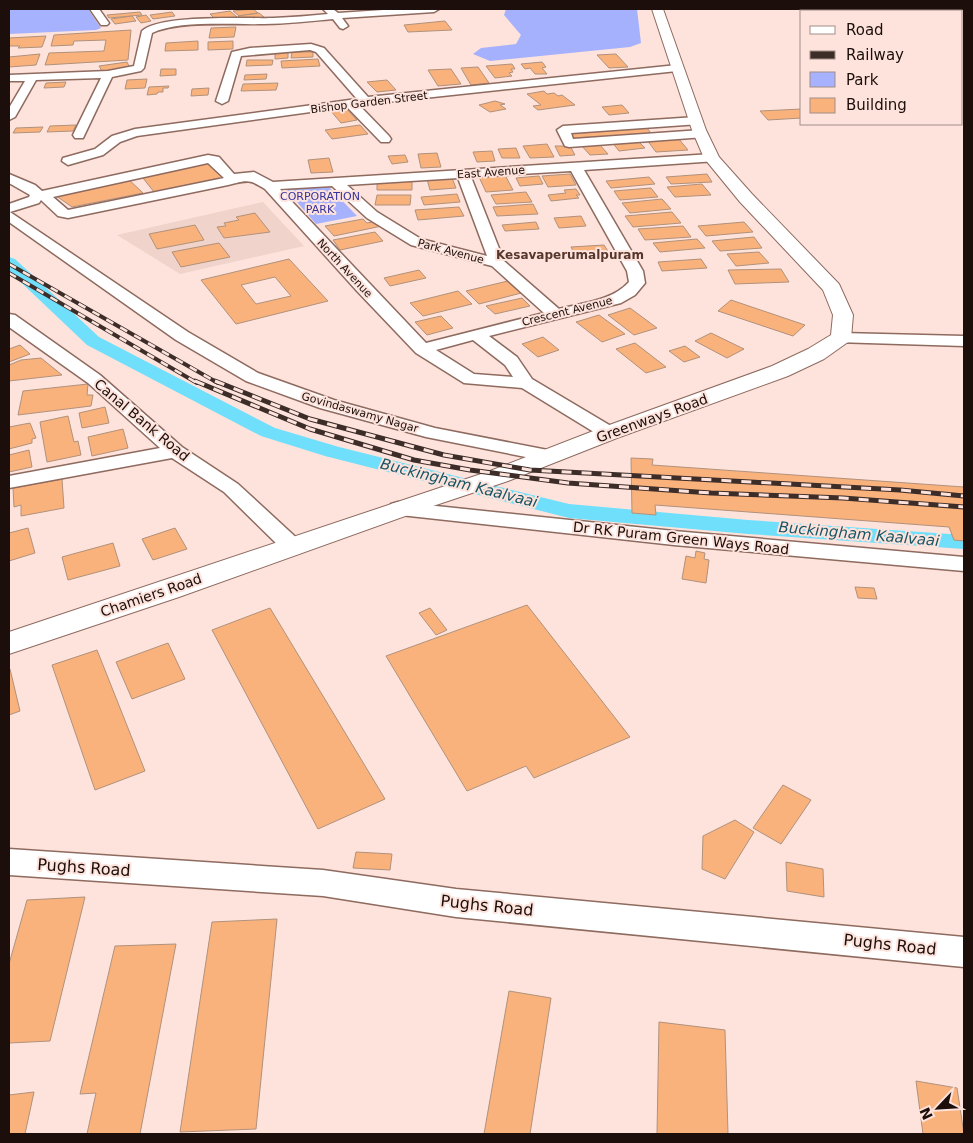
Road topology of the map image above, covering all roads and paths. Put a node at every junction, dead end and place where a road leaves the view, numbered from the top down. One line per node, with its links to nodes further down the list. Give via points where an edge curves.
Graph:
1 (94, 9): 9 (street)
2 (256, 9): 7 (street)
3 (434, 9): 5 (street)
4 (657, 9): 12 (street)
5 (332, 12): 10 (street); 11 (street)
6 (196, 13): 8 (street)
7 (271, 21): 8 (street, via 241,26); 11 (street)
8 (206, 22): 13 (street, via 151,28 147,31 138,69)
9 (104, 23)
10 (344, 26)
11 (287, 34): 16 (street, via 236,49); 17 (street, via 318,49)
12 (676, 68): 17 (street, Bishop Garden Street); 20 (street)
13 (108, 74): 15 (street); 21 (street)
14 (9, 78): 15 (street)
15 (32, 78): 19 (street)
16 (222, 101)
17 (365, 101): 18 (street, Bishop Garden Street)
18 (350, 103): 22 (street); 24 (street, Bishop Garden Street, via 135,133 116,139 99,152)
19 (9, 117)
20 (698, 128): 20 (street, via 563,130 569,143); 23 (street)
21 (79, 135)
22 (384, 139)
23 (712, 158): 25 (street, East Avenue); 39 (street, via 832,288 843,315)
24 (68, 161)
25 (575, 166): 26 (street, East Avenue); 36 (street, Crescent Avenue, via 635,271 637,283 615,300)
26 (464, 173): 30 (street, East Avenue); 35 (street)
27 (131, 174): 29 (street, via 208,159 214,160); 32 (street); 32 (street, via 43,195 68,214)
28 (9, 178): 33 (street, via 37,194 34,200)
29 (231, 178): 31 (street, via 254,176); 32 (street)
30 (335, 182): 31 (street, East Avenue); 35 (street, Park Avenue, via 372,215 416,242)
31 (270, 186): 41 (street, North Avenue)
32 (149, 196)
33 (9, 208)
34 (9, 216): 45 (street, Govindaswamy Nagar, via 182,336 252,377 327,404 433,433)
35 (497, 264): 36 (street)
36 (555, 314): 38 (street, Crescent Avenue)
37 (9, 319): 44 (street, Canal Bank Road, via 94,379)
38 (476, 334): 41 (street, Crescent Avenue); 42 (street, via 511,361)
39 (841, 338): 40 (street); 43 (street, Greenways Road, via 780,371)
40 (964, 341)
41 (422, 349): 42 (street, North Avenue, via 470,379)
42 (526, 383): 43 (street)
43 (609, 433): 45 (street, Greenways Road)
44 (175, 451): 46 (street); 48 (street, Canal Bank Road, via 231,488)
45 (551, 456): 47 (street, Greenways Road)
46 (9, 482)
47 (398, 509): 48 (street, Greenways Road); 49 (street, Dr RK Puram Green Ways Road)
48 (292, 547): 50 (street, Chamiers Road)
49 (964, 564)
50 (9, 642)
51 (9, 862): 52 (street, Pughs Road, via 323,883 456,903)
52 (964, 952)

